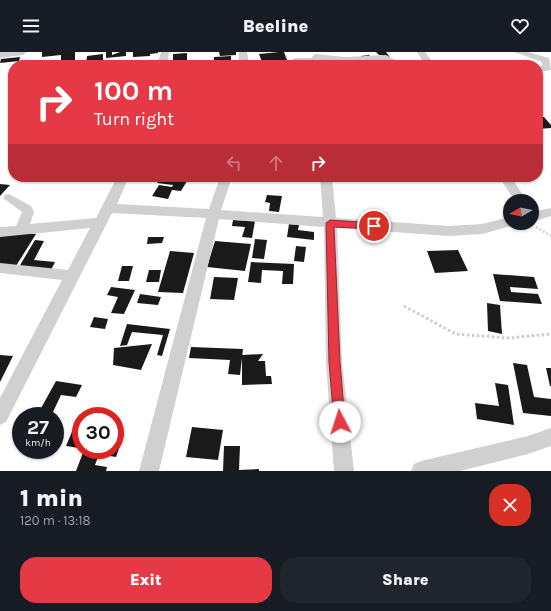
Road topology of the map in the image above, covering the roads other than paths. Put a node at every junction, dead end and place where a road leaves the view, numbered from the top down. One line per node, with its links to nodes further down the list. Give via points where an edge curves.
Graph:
1 (23, 52): 4 (street)
2 (518, 52): 10 (street)
3 (539, 52): 10 (street)
4 (0, 55)
5 (316, 58): 6 (street); 8 (street)
6 (303, 60)
7 (345, 60): 9 (street)
8 (345, 60)
9 (390, 60)
10 (549, 60): 11 (street, via 547,69)
11 (543, 69)
12 (121, 182): 18 (street)
13 (224, 182): 20 (street)
14 (326, 182): 23 (street)
15 (508, 182): 16 (street)
16 (516, 194)
17 (10, 198): 25 (street, via 27,209)
18 (108, 208): 20 (street); 22 (street)
19 (551, 212): 21 (street)
20 (213, 215): 23 (street); 31 (street)
21 (539, 215)
22 (100, 222): 25 (street); 28 (street)
23 (330, 223): 24 (street, via 467,231); 32 (street, via 334,362)
24 (503, 223)
25 (21, 230): 26 (street)
26 (0, 232)
27 (0, 268): 28 (street)
28 (73, 276): 29 (street)
29 (0, 416)
30 (551, 437): 33 (street)
31 (149, 471)
32 (344, 471)
33 (421, 471)

